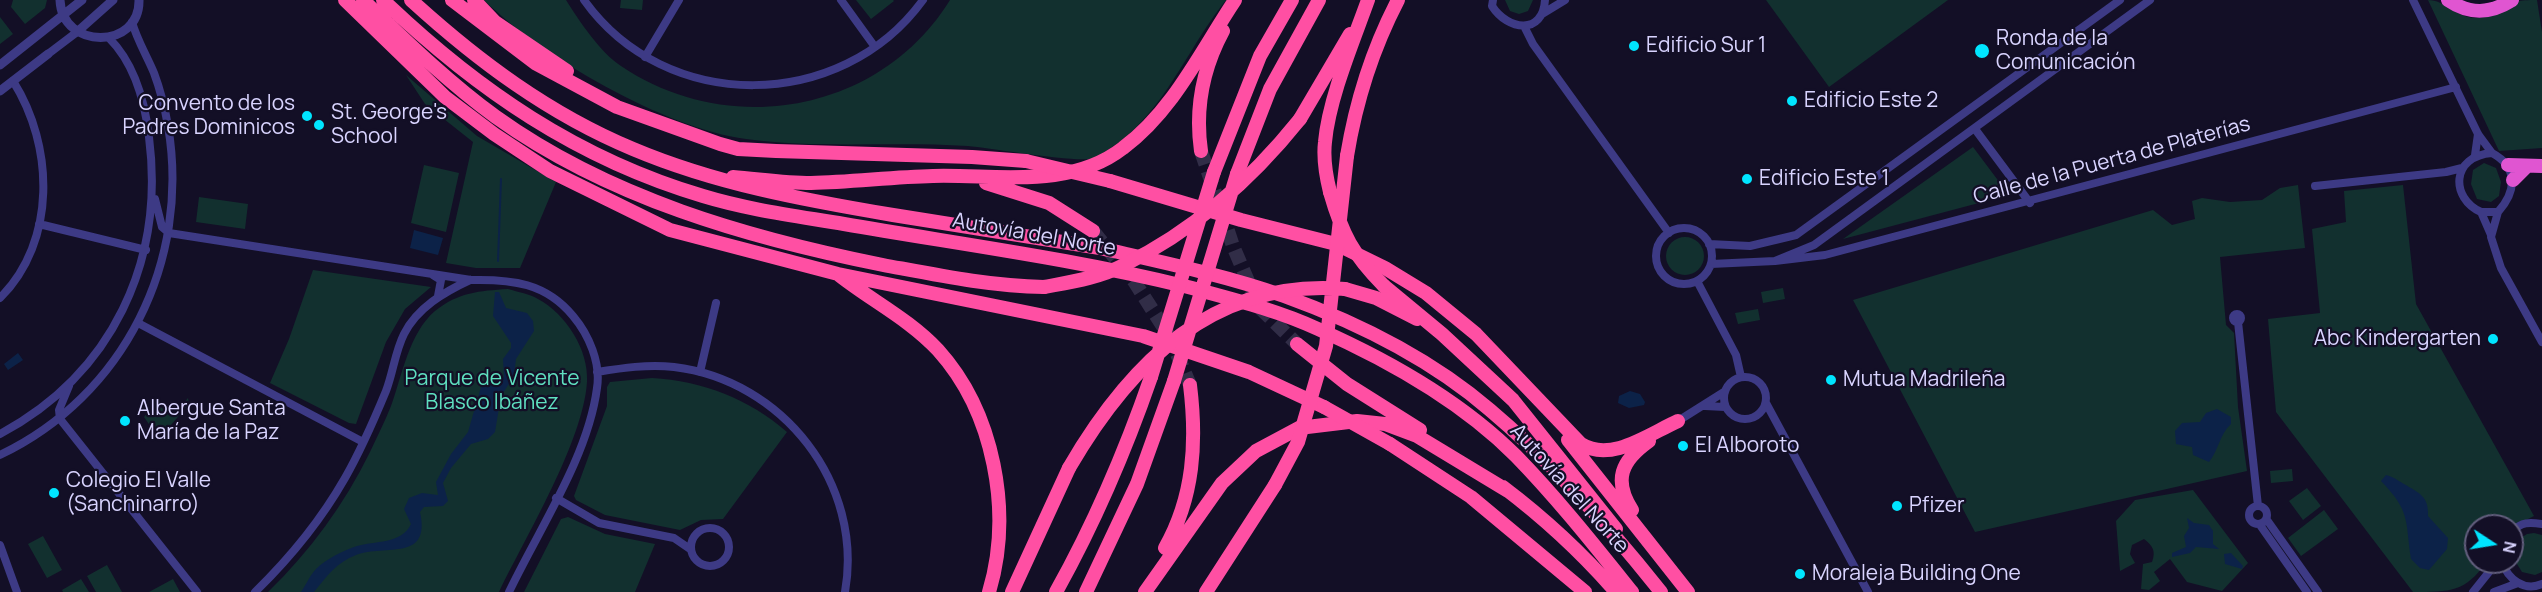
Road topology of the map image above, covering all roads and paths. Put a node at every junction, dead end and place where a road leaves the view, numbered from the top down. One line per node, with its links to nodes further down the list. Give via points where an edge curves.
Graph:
1 (60, 0): 30 (street)
2 (82, 0): 30 (street)
3 (113, 0): 34 (street)
4 (140, 0): 32 (street)
5 (347, 0): 75 (highway, via 445,97 550,171 670,230)
6 (363, 0): 20 (highway, bridge, via 420,55 497,118 560,156 627,189 697,217 809,250 964,281 1044,287 1088,279 1124,266 1181,231 1251,177 1299,119)
7 (383, 0): 137 (highway, Autovía del Norte, via 452,63 568,142 703,196 1145,277 1227,297 1315,327 1395,368 1480,425 1514,454)
8 (411, 0): 36 (highway, Autovía del Norte)
9 (422, 0): 36 (highway)
10 (452, 0): 45 (highway, via 535,63)
11 (474, 0): 45 (highway, via 495,22 606,94)
12 (584, 0): 40 (street, via 612,32)
13 (679, 0): 40 (street)
14 (841, 0): 38 (street)
15 (922, 0): 38 (street)
16 (1235, 0): 57 (highway, via 1173,96 1148,128 1121,150 1092,166 1043,177)
17 (1241, 0): 48 (highway, via 1215,45 1204,78 1199,112)
18 (1292, 0): 129 (highway, bridge, via 1260,56 1214,172 1127,446)
19 (1319, 0): 130 (highway, bridge, via 1270,89 1238,174 1174,381 1137,484)
20 (1368, 0): 83 (highway, bridge, via 1324,141 1325,171 1342,232 1365,267)
21 (1400, 0): 133 (highway, bridge, via 1386,24 1354,112 1326,346 1298,442)
22 (1493, 0): 33 (street, via 1492,6 1502,20)
23 (1545, 0): 31 (street)
24 (1565, 0): 31 (street)
25 (2120, 0): 70 (street, via 1796,235 1750,246)
26 (2150, 0): 46 (street)
27 (2413, 0): 43 (street)
28 (2448, 0): 29 (highway, via 2463,9 2481,12 2498,9)
29 (2512, 0)
30 (63, 14): 34 (street); 41 (street)
31 (1540, 16): 33 (street); 37 (street)
32 (132, 22): 35 (street, via 123,32); 67 (street, via 154,73 168,125 174,181)
33 (1524, 26): 37 (street)
34 (77, 32): 35 (street, via 93,39); 39 (street)
35 (109, 38): 61 (street, via 126,58 135,79 148,126)
36 (457, 41): 56 (highway, Autovía del Norte, via 521,89 579,123 634,150)
37 (1533, 44): 68 (street)
38 (874, 47): 40 (street, via 828,72 766,86 714,83)
39 (48, 54): 42 (street)
40 (645, 57)
41 (0, 65)
42 (13, 81): 44 (street); 65 (street, via 28,109 41,150 44,174)
43 (2456, 87): 47 (street); 62 (street, Calle de la Puerta de Platerías)
44 (0, 92)
45 (617, 107): 91 (highway, bridge, via 738,149 1026,161 1336,244 1426,292 1468,327)
46 (1975, 129): 62 (street); 72 (street, via 1814,245)
47 (2478, 134): 49 (street); 50 (street)
48 (1201, 151)
49 (2492, 153): 50 (street); 51 (street)
50 (2475, 155): 54 (street)
51 (2508, 165): 53 (highway); 58 (street)
52 (2542, 166): 53 (highway)
53 (2526, 167): 58 (highway)
54 (2462, 168): 55 (street); 59 (street)
55 (2446, 172): 59 (street); 60 (street)
56 (707, 175): 57 (highway, via 808,183); 114 (highway, Autovía del Norte, via 806,201 1100,248 1234,280 1294,300 1404,351 1489,409 1555,472)
57 (936, 176): 66 (highway, via 1008,188 1049,203)
58 (2512, 180): 64 (street, via 2507,202)
59 (2460, 184): 63 (street, via 2472,206)
60 (2315, 186)
61 (153, 195): 67 (street, via 162,227); 71 (street)
62 (2030, 203): 72 (street, Calle de la Puerta de Platerías, via 1826,255)
63 (2481, 212): 64 (street); 69 (street)
64 (2498, 212): 69 (street)
65 (39, 224): 71 (street); 78 (street, via 26,260)
66 (1093, 231)
67 (169, 233): 74 (street); 82 (street, via 156,286)
68 (1669, 233): 70 (street, via 1687,228); 77 (street, via 1658,247 1662,274 1678,284)
69 (2491, 234): 84 (street, via 2501,268)
70 (1709, 244): 73 (street)
71 (146, 250): 89 (street, via 132,292 112,331)
72 (1775, 261): 73 (street)
73 (1711, 264): 77 (street)
74 (431, 273): 76 (street); 79 (street, via 441,280)
75 (838, 274): 115 (highway, bridge, via 1143,336 1249,372 1324,406 1390,444 1471,497); 127 (highway, via 901,317 938,350 962,383 980,420 993,459 997,501 998,537)
76 (471, 280): 79 (street); 86 (street, via 513,281 550,294 581,326 591,345)
77 (1697, 281): 88 (street, via 1736,355)
78 (0, 298)
79 (437, 298): 101 (street, via 404,334 386,390)
80 (716, 303): 87 (street)
81 (2238, 322): 105 (street)
82 (138, 323): 97 (street, via 120,356); 101 (street)
83 (1442, 334): 114 (highway, via 1513,400 1608,517); 128 (highway, bridge, via 1376,298 1345,289 1315,287 1259,295 1205,320 1175,339 1116,395 1092,428 1069,468)
84 (2542, 342)
85 (1297, 344): 103 (highway, via 1347,384)
86 (597, 372): 87 (street, via 646,366); 104 (street, via 586,431)
87 (700, 372): 126 (street, via 745,389 779,411 820,460 843,517 848,555)
88 (1741, 377): 92 (street, via 1730,382); 93 (street, via 1752,377 1761,384)
89 (71, 382): 97 (street, via 58,410); 100 (street, via 24,421)
90 (1190, 386): 131 (highway, via 1194,447 1188,492 1177,527)
91 (1528, 389): 98 (highway, via 1581,444 1599,452 1615,450); 113 (highway)
92 (1724, 392): 94 (street); 95 (street)
93 (1766, 404): 96 (street); 99 (street)
94 (1705, 406): 95 (street); 98 (street)
95 (1725, 407): 96 (street, via 1741,419)
96 (1757, 416): 99 (street)
97 (60, 419): 102 (street); 123 (street)
98 (1678, 421): 113 (highway, via 1632,453 1622,474 1621,488 1628,504)
99 (1778, 427): 140 (street)
100 (0, 434)
101 (363, 442): 124 (street, via 322,515)
102 (0, 455)
103 (1508, 491): 132 (highway, via 1417,436 1385,424 1356,421 1299,428 1256,451 1222,483); 136 (highway, via 1552,526)
104 (556, 498): 110 (street, via 599,523); 125 (street)
105 (2259, 506): 106 (street, via 2267,511); 106 (street, via 2249,513 2254,524)
106 (2263, 523): 141 (street); 142 (street)
107 (2524, 523): 108 (street)
108 (2542, 524)
109 (695, 534): 110 (street); 112 (street); 112 (street, via 704,528 719,530 729,542 729,550 726,558 712,566 697,562)
110 (674, 538): 112 (street)
111 (0, 545): 116 (street)
112 (690, 549)
113 (1658, 553): 139 (highway)
114 (1631, 554): 138 (highway, Autovía del Norte)
115 (1545, 557): 134 (highway); 135 (highway)
116 (3, 565): 122 (street)
117 (2488, 574): 143 (street)
118 (2507, 574): 119 (street)
119 (2518, 583): 121 (street); 144 (street)
120 (2540, 587): 121 (street)
121 (2528, 589)
122 (17, 592)
123 (197, 592)
124 (255, 592)
125 (509, 592)
126 (845, 592)
127 (989, 592)
128 (1012, 592)
129 (1056, 592)
130 (1086, 592)
131 (1136, 592)
132 (1145, 592)
133 (1206, 592)
134 (1576, 592)
135 (1585, 592)
136 (1616, 592)
137 (1632, 592)
138 (1661, 592)
139 (1688, 592)
140 (1869, 592)
141 (2307, 592)
142 (2318, 592)
143 (2474, 592)
144 (2494, 592)

